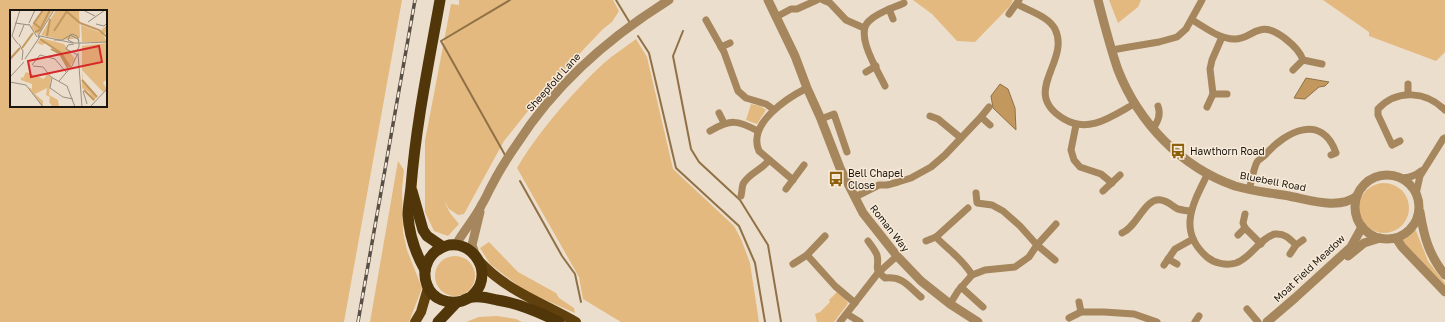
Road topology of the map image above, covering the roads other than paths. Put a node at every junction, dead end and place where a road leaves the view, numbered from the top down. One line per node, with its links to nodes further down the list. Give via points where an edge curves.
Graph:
1 (440, 0): 61 (highway, via 418,122)
2 (669, 0): 71 (street, Sheepfold Lane, via 654,8 605,45 562,85 518,143)
3 (768, 0): 12 (street, Roman Way)
4 (817, 0): 12 (street)
5 (823, 0): 16 (street, via 830,3 846,20)
6 (1098, 0): 20 (street, Bluebell Road)
7 (1202, 0): 15 (street)
8 (904, 2): 10 (street)
9 (1018, 2): 11 (street); 44 (street, via 1029,11 1046,18 1055,29 1059,47 1045,86 1046,100 1057,114)
10 (890, 10): 13 (street); 16 (street, via 872,18)
11 (1009, 14)
12 (776, 17): 28 (street, Roman Way)
13 (893, 19)
14 (706, 20): 19 (street)
15 (1192, 20): 17 (street); 20 (street, via 1182,34 1170,40)
16 (864, 28): 23 (street, via 864,41)
17 (1222, 37): 21 (street, via 1236,39 1259,30 1266,30 1294,45); 29 (street, via 1210,69)
18 (730, 43): 19 (street)
19 (721, 47): 36 (street, via 738,91 746,98)
20 (1112, 50): 32 (street, Bluebell Road)
21 (1304, 60): 22 (street); 24 (street)
22 (1322, 64)
23 (876, 66): 25 (street); 27 (street)
24 (1293, 70)
25 (866, 72)
26 (1408, 84): 31 (street)
27 (885, 86)
28 (807, 88): 36 (street); 41 (street, Roman Way)
29 (1213, 94): 30 (street); 35 (street)
30 (1227, 94)
31 (1408, 94): 37 (street, via 1429,100); 50 (street, via 1394,98 1378,108 1378,115 1392,145)
32 (1134, 104): 44 (street, via 1101,122); 45 (street, Bluebell Road)
33 (1158, 106): 45 (street, via 1160,112)
34 (989, 107): 40 (street)
35 (1207, 107)
36 (773, 109): 47 (street)
37 (1445, 110)
38 (719, 113): 42 (street)
39 (930, 116): 48 (street, via 938,119)
40 (981, 117): 43 (street); 48 (street)
41 (822, 119): 51 (street, via 834,114); 69 (street, Roman Way, via 840,168)
42 (724, 123): 46 (street); 47 (street, via 742,123)
43 (990, 125)
44 (1076, 125): 60 (street, via 1071,150 1074,160 1080,167 1101,174)
45 (1153, 129): 56 (street, Bluebell Road, via 1174,151)
46 (710, 130)
47 (758, 131): 53 (street, via 756,146)
48 (961, 138): 69 (street, via 941,159 921,173 898,182 878,184)
49 (1445, 138): 55 (street)
50 (1400, 141)
51 (847, 152)
52 (1331, 155): 63 (street, via 1336,153 1326,137 1305,130 1292,133 1273,146 1258,161)
53 (769, 160): 59 (street); 67 (street, via 743,184)
54 (804, 165): 59 (street)
55 (1424, 168): 58 (street, via 1412,177); 66 (street)
56 (1208, 173): 63 (street, Bluebell Road, via 1235,186); 74 (street, via 1194,199)
57 (1120, 175): 60 (street)
58 (1398, 177): 66 (street, via 1410,184); 68 (street, via 1388,175 1371,179)
59 (793, 180): 62 (street)
60 (1112, 183): 64 (street)
61 (411, 189): 94 (highway, via 423,230); 102 (highway, via 409,220 419,260)
62 (786, 189)
63 (1249, 189): 70 (street, Bluebell Road)
64 (1104, 190)
65 (976, 193): 92 (street, via 976,203 992,205 1003,211)
66 (1416, 194): 72 (street)
67 (741, 196)
68 (1357, 196): 70 (street, Bluebell Road); 76 (street)
69 (855, 197): 97 (street, Roman Way, via 863,213)
70 (1336, 203): 76 (street, Bluebell Road)
71 (482, 205): 91 (street, Sheepfold Lane); 98 (street, Sheepfold Lane, via 472,246)
72 (1419, 207): 85 (street, via 1414,223 1408,231); 105 (street, via 1423,235 1435,261)
73 (968, 208): 83 (street)
74 (1191, 211): 80 (street, via 1156,200 1148,204 1131,228); 86 (street, via 1190,228)
75 (1245, 214): 79 (street)
76 (1357, 218): 78 (street)
77 (1056, 224): 92 (street)
78 (1362, 227): 84 (street); 131 (street, Moat Field Meadow, via 1351,247)
79 (1245, 228): 81 (street); 90 (street)
80 (1122, 233)
81 (1238, 235)
82 (825, 236): 96 (street)
83 (936, 237): 89 (street); 104 (street, via 962,260)
84 (1380, 238): 85 (street); 132 (street, Moat Field Meadow, via 1364,243 1353,251)
85 (1396, 238): 108 (street)
86 (1193, 240): 90 (street, via 1208,258 1223,263 1235,263 1244,259); 101 (street, via 1175,249 1166,262)
87 (1303, 240): 93 (street)
88 (868, 241): 103 (street, via 877,254)
89 (926, 241)
90 (1261, 244): 93 (street, via 1280,234 1287,236)
91 (456, 245): 94 (highway); 98 (highway, via 469,250)
92 (1037, 245): 99 (street); 104 (street, via 1028,257 1015,267)
93 (1296, 245): 95 (street)
94 (442, 247): 102 (highway, via 430,256)
95 (1290, 254)
96 (807, 255): 100 (street); 113 (street, via 835,286)
97 (897, 256): 103 (street); 114 (street, Roman Way, via 921,281)
98 (477, 258): 109 (highway, via 482,270 480,285); 124 (main road, via 489,272 509,287)
99 (1055, 260)
100 (793, 264)
101 (1177, 264)
102 (425, 270): 107 (highway)
103 (878, 273): 110 (street, via 885,278 900,279); 113 (street)
104 (972, 274): 106 (street)
105 (1445, 275)
106 (961, 287): 114 (street); 115 (street)
107 (428, 288): 112 (highway, via 440,299); 121 (main road, via 421,312)
108 (1445, 292)
109 (471, 297): 112 (highway); 123 (highway, via 521,305)
110 (921, 297)
111 (1079, 302): 117 (street)
112 (456, 303): 122 (highway)
113 (855, 303): 118 (street)
114 (950, 304): 127 (street, Roman Way)
115 (983, 307)
116 (1247, 309): 130 (street)
117 (1081, 312): 119 (street); 120 (street)
118 (847, 314): 125 (street); 126 (street)
119 (1125, 314): 128 (street); 129 (street, via 1134,314)
120 (1069, 318)
121 (415, 322)
122 (438, 322)
123 (559, 322)
124 (576, 322)
125 (840, 322)
126 (860, 322)
127 (978, 322)
128 (1124, 322)
129 (1157, 322)
130 (1258, 322)
131 (1266, 322)
132 (1277, 322)

